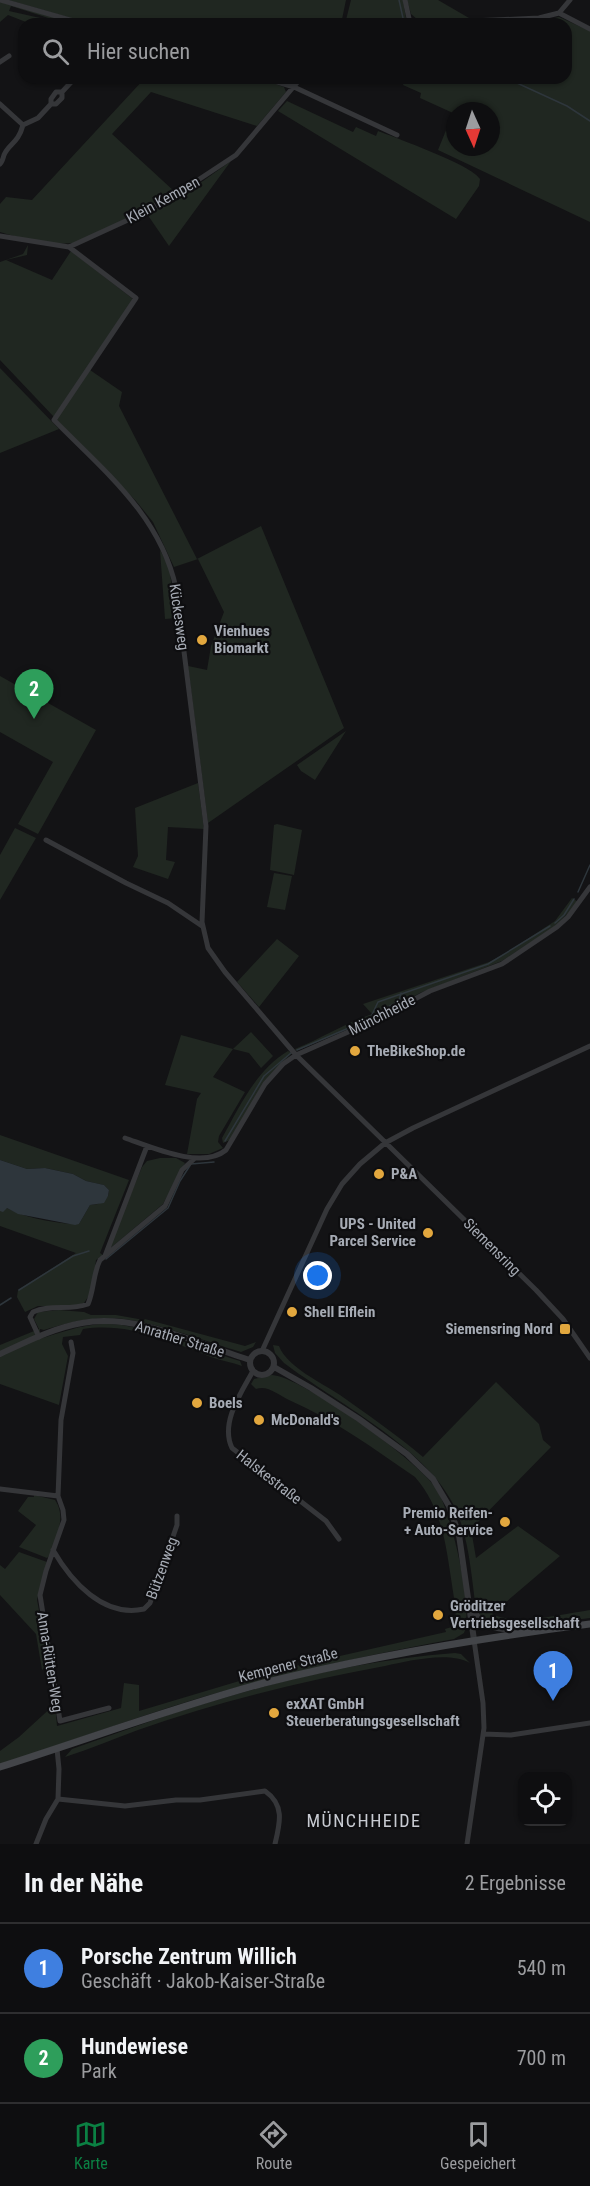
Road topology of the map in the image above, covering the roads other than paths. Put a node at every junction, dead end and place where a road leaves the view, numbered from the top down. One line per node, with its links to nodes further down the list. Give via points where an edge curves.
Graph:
1 (0, 0): 5 (street)
2 (405, 0): 6 (street)
3 (570, 0): 4 (street)
4 (559, 13): 7 (street); 8 (street)
5 (63, 18)
6 (407, 18)
7 (540, 18)
8 (569, 18)
9 (572, 20): 10 (street)
10 (590, 29)
11 (9, 56): 12 (street)
12 (0, 62)
13 (69, 84): 18 (street, via 56,104)
14 (284, 84): 16 (street)
15 (296, 84): 16 (street, Klein Kempen)
16 (294, 87): 19 (street); 23 (street, Klein Kempen, via 242,149 227,161 157,205)
17 (0, 104): 18 (street)
18 (23, 125): 20 (street, via 19,138)
19 (397, 135)
20 (2, 155): 21 (street, via 4,160)
21 (0, 164)
22 (0, 236): 23 (street)
23 (69, 247): 26 (street, Kückesweg, via 136,298 54,420 139,507 171,566 206,826)
24 (46, 840): 26 (street, via 168,903)
25 (590, 887): 28 (street, Münchheide, via 557,927 502,964 430,991 374,1021)
26 (202, 926): 28 (street, Kückesweg, via 208,948 221,967)
27 (590, 1046): 30 (street)
28 (296, 1054): 30 (street, Siemensring); 32 (street, Münchheide, via 265,1084 226,1150)
29 (125, 1138): 31 (street, Münchheide)
30 (385, 1143): 36 (street, via 342,1184 327,1209); 38 (street, Siemensring, via 536,1290 563,1319)
31 (147, 1146): 32 (street, Münchheide); 33 (street)
32 (194, 1159): 33 (street, via 182,1170 165,1206)
33 (105, 1256): 34 (street, via 97,1267 88,1304 33,1312 30,1317)
34 (39, 1336): 37 (street, Anrather Straße); 39 (street, Anrather Straße, via 77,1324 116,1321 159,1330)
35 (71, 1342): 43 (street, Anna-Rütten-Weg, via 73,1353 61,1420)
36 (262, 1351): 39 (street); 40 (street, via 273,1356)
37 (0, 1354)
38 (590, 1358)
39 (250, 1360): 41 (street)
40 (274, 1367): 41 (street, via 265,1374); 47 (street, via 352,1414 433,1479 457,1526)
41 (253, 1371): 45 (street, Halskestraße, via 228,1425 228,1441 326,1521)
42 (0, 1489): 43 (street)
43 (58, 1496): 46 (street, Anna-Rütten-Weg, via 64,1520)
44 (177, 1516): 46 (street, Bützenweg, via 150,1603 144,1609 124,1610 81,1589)
45 (339, 1539)
46 (54, 1550): 51 (street, Anna-Rütten-Weg, via 40,1595 60,1721)
47 (469, 1601): 49 (street, via 477,1618 487,1626); 50 (street)
48 (590, 1624): 49 (main road, Kempener Straße)
49 (533, 1631): 50 (main road, Kempener Straße)
50 (474, 1640): 53 (street); 54 (main road, Kempener Straße, via 264,1684)
51 (109, 1708)
52 (590, 1724): 53 (street, via 512,1735)
53 (484, 1734): 59 (street)
54 (57, 1749): 55 (main road, Kempener Straße); 56 (street)
55 (0, 1767)
56 (58, 1799): 57 (street); 58 (street, via 126,1806 265,1791 275,1798 281,1820)
57 (36, 1844)
58 (275, 1844)
59 (467, 1844)

